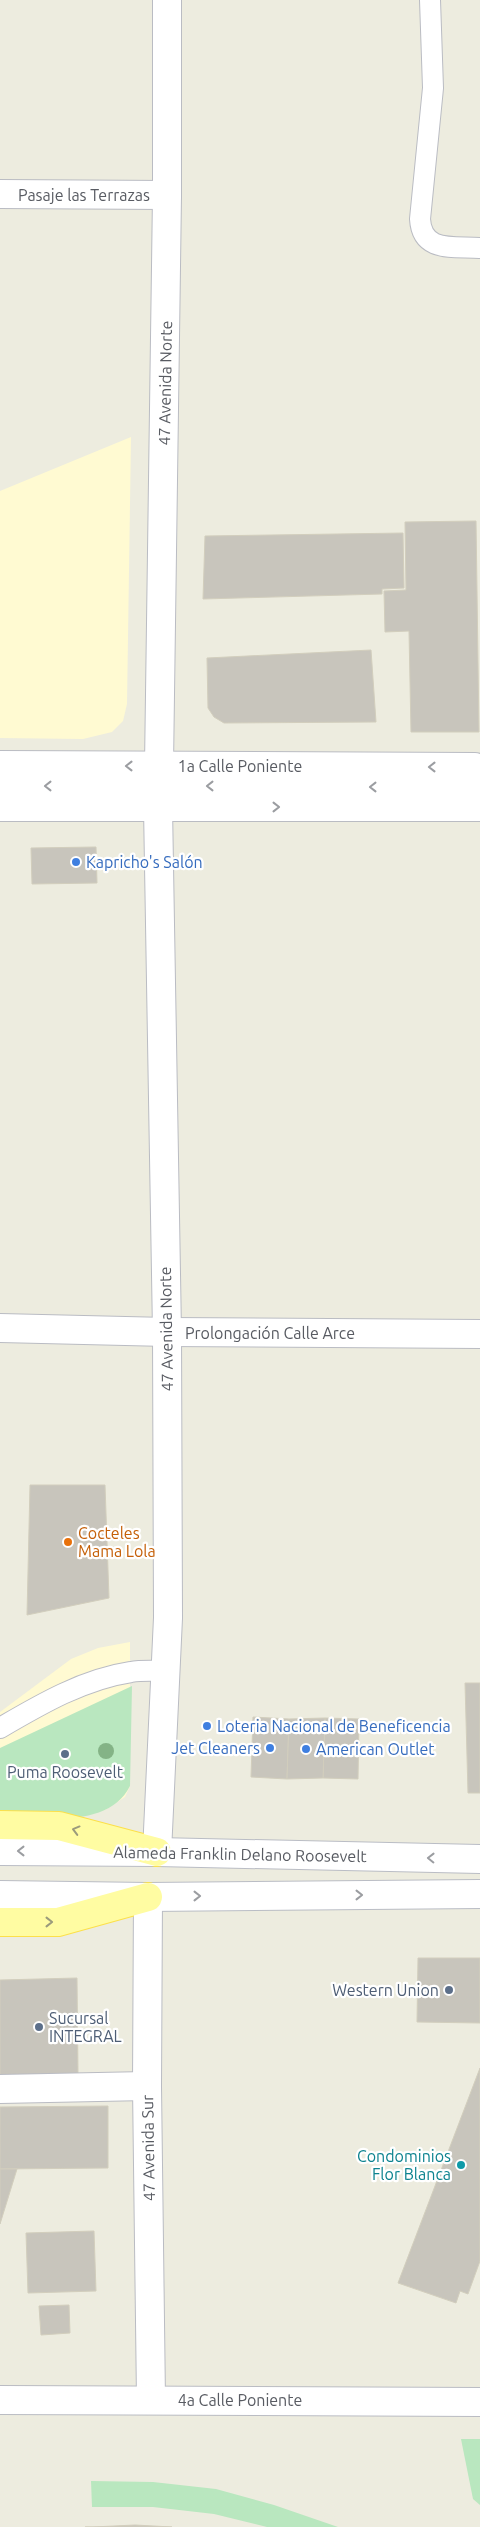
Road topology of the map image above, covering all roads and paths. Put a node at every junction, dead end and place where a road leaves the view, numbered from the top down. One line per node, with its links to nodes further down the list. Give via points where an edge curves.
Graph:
1 (167, 0): 4 (street, 47 Avenida Norte)
2 (430, 0): 5 (lane, via 433,88 420,231 426,240 438,245)
3 (0, 194): 4 (street, Pasaje las Terrazas)
4 (167, 195): 7 (street, 47 Avenida Norte)
5 (480, 248)
6 (0, 765): 7 (street, 1a Calle Poniente, one-way to 6)
7 (159, 766): 9 (street, 1a Calle Poniente, one-way to 7, via 475,768)
8 (0, 786): 9 (street, 1a Calle Poniente, one-way to 8)
9 (478, 788): 11 (street, one-way to 9)
10 (0, 807): 11 (street)
11 (158, 807): 13 (street, 47 Avenida Norte)
12 (0, 1328): 13 (street, Prolongación Calle Arce)
13 (167, 1332): 14 (street, Prolongación Calle Arce); 15 (street, 47 Avenida Norte)
14 (480, 1334)
15 (166, 1671): 16 (lane, via 133,1671 104,1677 65,1693); 19 (street, 47 Avenida Norte)
16 (0, 1728)
17 (0, 1825): 19 (main road, one-way to 17, via 59,1826)
18 (0, 1851): 19 (street, Alameda Franklin Delano Roosevelt, one-way to 18)
19 (157, 1852): 20 (street, Alameda Franklin Delano Roosevelt, one-way to 19)
20 (480, 1859)
21 (480, 1894): 23 (street, one-way to 21)
22 (0, 1896): 23 (street)
23 (148, 1897): 24 (main road, one-way to 23, via 58,1922); 25 (street, 47 Avenida Sur)
24 (0, 1922)
25 (147, 2086): 26 (street); 28 (street, 47 Avenida Sur)
26 (0, 2089)
27 (0, 2400): 28 (street, 4a Calle Poniente)
28 (150, 2400): 29 (street, 4a Calle Poniente)
29 (480, 2402)

